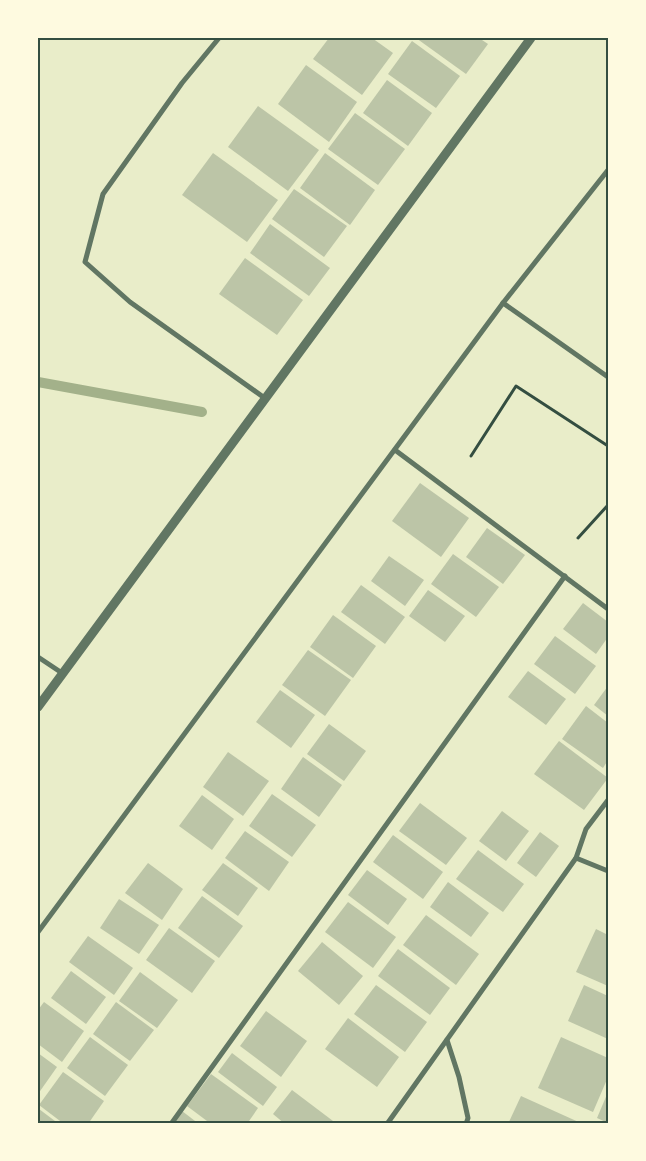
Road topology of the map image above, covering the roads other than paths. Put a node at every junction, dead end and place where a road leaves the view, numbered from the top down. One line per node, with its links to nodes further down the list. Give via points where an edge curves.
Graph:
1 (219, 38): 6 (street, via 182,83 103,194 85,262 130,302)
2 (531, 38): 6 (street)
3 (608, 170): 4 (street)
4 (504, 303): 5 (street); 7 (street)
5 (608, 377)
6 (266, 399): 11 (street)
7 (395, 450): 8 (street); 16 (street)
8 (565, 576): 9 (street); 18 (street)
9 (608, 609)
10 (38, 656): 11 (street)
11 (62, 673): 12 (street)
12 (38, 707)
13 (608, 800): 14 (street, via 586,829)
14 (576, 858): 15 (street); 17 (street)
15 (608, 871)
16 (38, 932)
17 (447, 1040): 19 (street); 20 (street, via 460,1077 468,1118)
18 (171, 1124)
19 (387, 1124)
20 (466, 1124)

